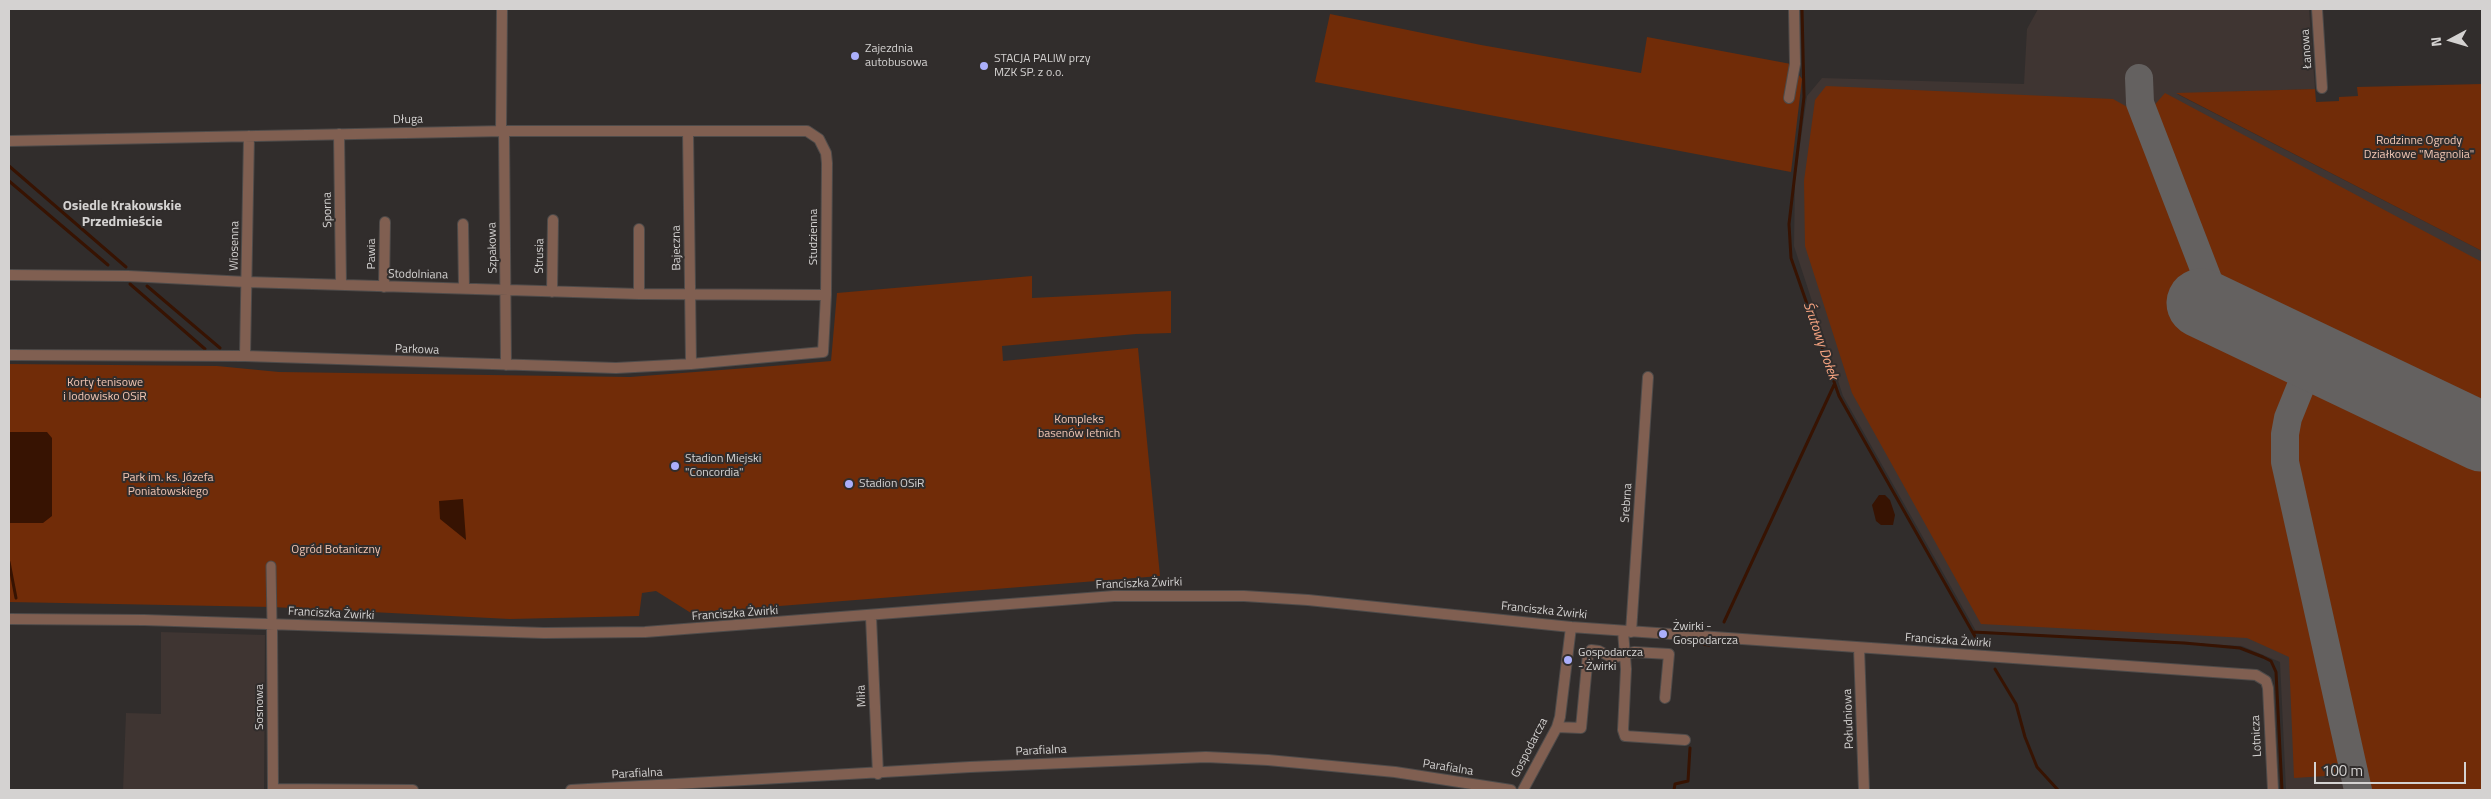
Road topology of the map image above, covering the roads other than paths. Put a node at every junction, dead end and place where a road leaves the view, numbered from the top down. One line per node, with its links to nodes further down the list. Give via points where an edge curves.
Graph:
1 (502, 9): 6 (street, Szpakowa)
2 (1794, 9): 5 (street, via 1795,64)
3 (2317, 9): 4 (street, Łanowa)
4 (2322, 88)
5 (1789, 98)
6 (502, 131): 7 (street, Długa); 9 (street, Długa); 21 (street, Szpakowa)
7 (688, 131): 8 (street, Długa); 24 (street, Bajeczna)
8 (807, 131): 25 (street, Studzienna, via 819,139 826,153)
9 (339, 134): 10 (street, Długa); 18 (street, Sporna)
10 (249, 136): 11 (street, Długa); 17 (street, Wiosenna)
11 (9, 141)
12 (553, 220): 22 (street, Strusia)
13 (385, 222): 19 (street, Pawia)
14 (463, 224): 20 (street)
15 (639, 229): 23 (street)
16 (9, 275): 17 (street, Stodolniana)
17 (247, 282): 18 (street, Stodolniana); 28 (street, Wiosenna)
18 (341, 286): 19 (street, Stodolniana)
19 (384, 287): 20 (street, Stodolniana)
20 (464, 288): 21 (street, Stodolniana)
21 (506, 290): 22 (street, Stodolniana); 30 (street, Szpakowa)
22 (552, 292): 23 (street, Stodolniana)
23 (640, 294): 24 (street, Stodolniana)
24 (691, 295): 25 (street, Stodolniana); 29 (street, Bajeczna)
25 (826, 295): 26 (street, Studzienna)
26 (823, 352): 29 (street, Parkowa)
27 (9, 355): 28 (street, Parkowa)
28 (245, 356): 30 (street, Parkowa)
29 (690, 364): 30 (street, Parkowa, via 616,368)
30 (506, 366)
31 (1648, 377): 37 (street, Srebrna)
32 (271, 566): 35 (street)
33 (871, 617): 35 (street, Franciszka Żwirki, via 636,632 425,631); 36 (street, Franciszka Żwirki, via 1114,596 1244,596 1327,601); 44 (street, Miła)
34 (9, 619): 35 (street, Franciszka Żwirki)
35 (272, 624): 45 (street, Sosnowa)
36 (1571, 627): 37 (street, Franciszka Żwirki); 42 (street, Gospodarcza, via 1564,698)
37 (1627, 631): 38 (street, Franciszka Żwirki); 39 (street, Srebrna)
38 (1859, 648): 40 (street, Franciszka Żwirki, via 2256,675); 50 (street, Południowa)
39 (1624, 655): 41 (street, via 1634,652 1669,654); 42 (street, via 1613,658 1596,650 1589,651 1581,728); 43 (street, Srebrna, via 1625,736)
40 (2266, 681): 51 (street, Lotnicza)
41 (1665, 698)
42 (1557, 727): 49 (street, Gospodarcza)
43 (1685, 740)
44 (878, 774): 47 (street, Parafialna); 48 (street, Parafialna, via 1206,758 1268,760 1395,772)
45 (273, 790): 46 (street)
46 (413, 790)
47 (571, 790)
48 (1511, 790)
49 (1523, 790)
50 (1864, 790)
51 (2272, 790)

